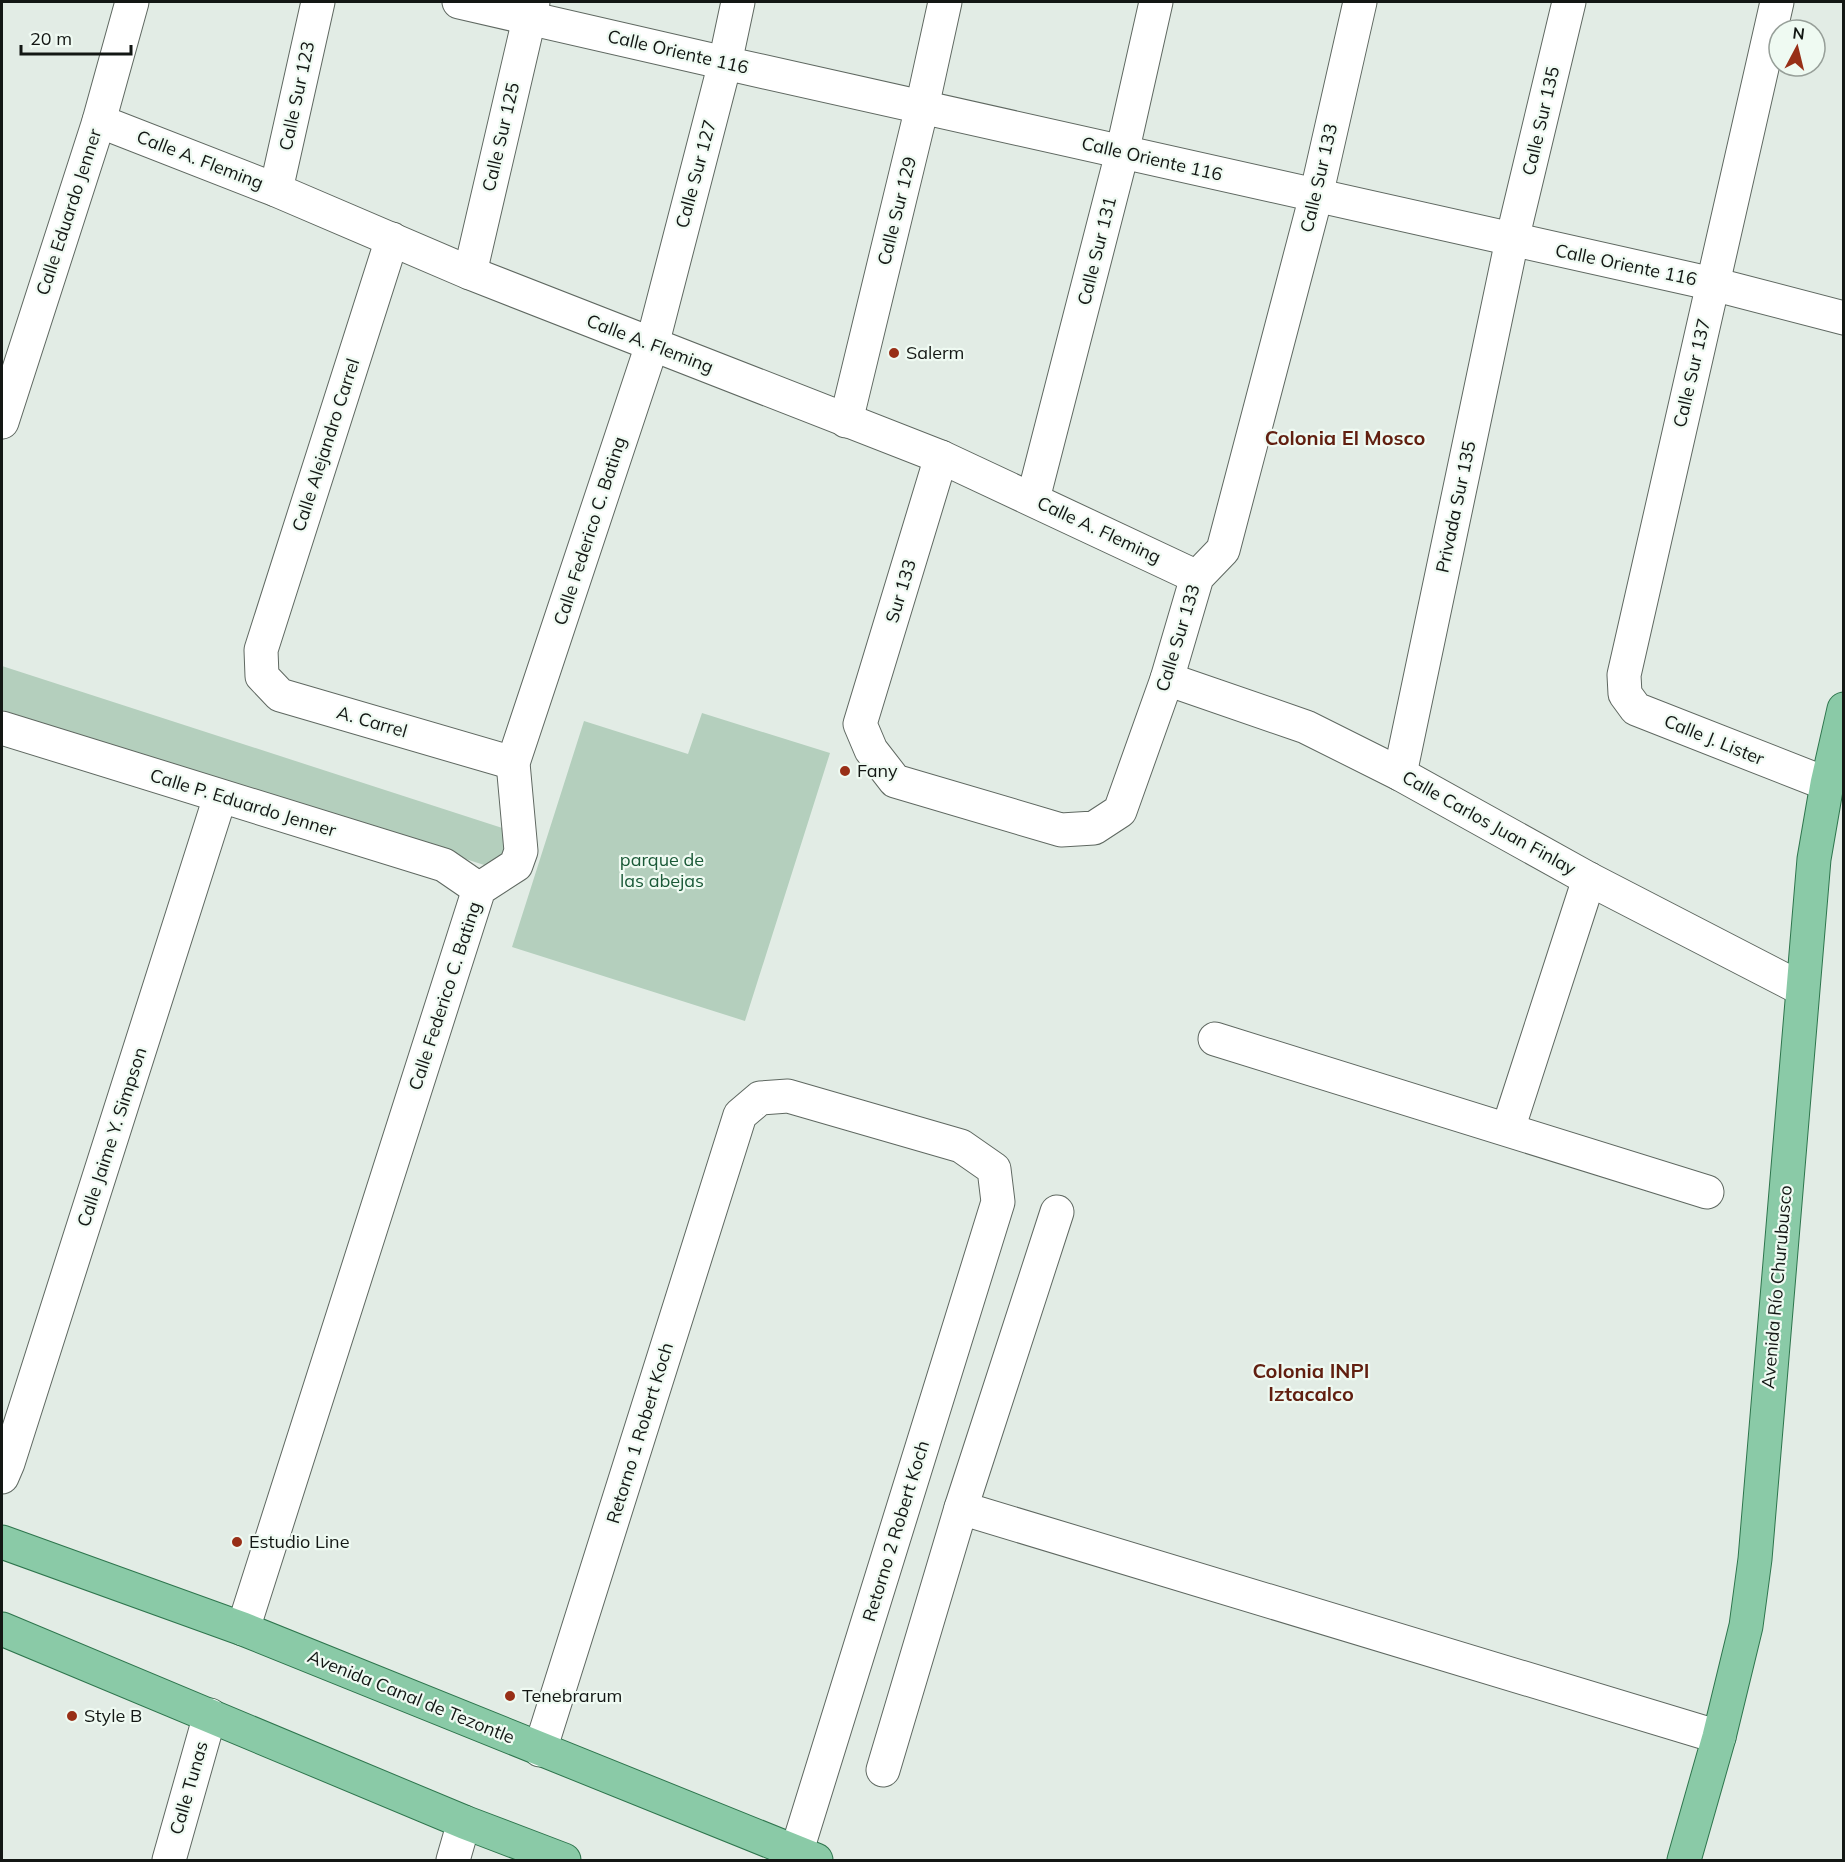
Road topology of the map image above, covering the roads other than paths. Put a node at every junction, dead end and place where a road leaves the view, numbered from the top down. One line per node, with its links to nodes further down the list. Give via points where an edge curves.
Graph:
1 (132, 2): 13 (street, Calle Eduardo Jenner)
2 (318, 2): 15 (street, Calle Sur 123)
3 (459, 2): 10 (street, Calle Oriente 116)
4 (738, 2): 11 (street, Calle Sur 127)
5 (945, 2): 12 (street, Calle Sur 129)
6 (1156, 2): 14 (street, Calle Sur 131)
7 (1360, 2): 16 (street, Calle Sur 133)
8 (1569, 2): 18 (street, Calle Sur 135)
9 (1777, 2): 20 (street, Calle Sur 137)
10 (531, 9): 11 (street, Calle Oriente 116); 19 (street, Calle Sur 125)
11 (725, 63): 12 (street, Calle Oriente 116); 22 (street, Calle Sur 127)
12 (922, 107): 14 (street, Calle Oriente 116); 23 (street, Calle Sur 129)
13 (99, 121): 15 (street, Calle A. Fleming); 24 (street, Calle Eduardo Jenner)
14 (1122, 153): 16 (street, Calle Oriente 116); 26 (street, Calle Sur 131)
15 (276, 190): 17 (street, Calle A. Fleming)
16 (1316, 196): 18 (street, Calle Oriente 116); 27 (street, Calle Sur 133, via 1224,550)
17 (392, 239): 19 (street, Calle A. Fleming); 28 (street, Calle Alejandro Carrel)
18 (1512, 240): 20 (street, Calle Oriente 116); 35 (street, Privada Sur 135)
19 (470, 273): 22 (street, Calle A. Fleming)
20 (1713, 284): 21 (street, Calle Oriente 116); 29 (street, Calle Sur 137)
21 (1844, 318)
22 (652, 345): 23 (street, Calle A. Fleming); 34 (street, Calle Federico C. Bating)
23 (846, 420): 25 (street, Calle A. Fleming)
24 (2, 422)
25 (941, 457): 26 (street, Calle A. Fleming); 32 (street, Sur 133)
26 (1033, 500): 27 (street, Calle A. Fleming)
27 (1197, 577): 30 (street, Calle Sur 133)
28 (261, 650): 34 (street, A. Carrel, via 262,676 280,694)
29 (1624, 675): 36 (street, Calle J. Lister, via 1625,694 1636,709)
30 (1167, 679): 32 (street, Calle Sur 133, via 1120,811 1094,828 1061,830 895,780 871,750); 35 (street, Calle Carlos Juan Finlay, via 1306,727)
31 (1844, 709): 36 (main road, Avenida Río Churubusco)
32 (860, 724)
33 (2, 728): 37 (street, Calle P. Eduardo Jenner)
34 (513, 763): 39 (street, Calle Federico C. Bating, via 520,851 516,866)
35 (1400, 774): 38 (street, Calle Carlos Juan Finlay)
36 (1827, 784): 40 (main road, Avenida Río Churubusco, via 1814,859)
37 (220, 797): 39 (street, Calle P. Eduardo Jenner, via 444,865); 46 (street, Calle Jaime Y. Simpson)
38 (1588, 879): 40 (street, Calle Carlos Juan Finlay); 42 (street)
39 (479, 889): 50 (street, Calle Federico C. Bating)
40 (1802, 989): 52 (main road, Avenida Río Churubusco, via 1755,1559 1746,1626)
41 (1215, 1039): 42 (street)
42 (1508, 1129): 43 (street)
43 (1707, 1192)
44 (998, 1202): 53 (street, Retorno 1 Robert Koch, via 994,1169 962,1146 789,1096 760,1098 740,1116); 56 (street, Retorno 2 Robert Koch)
45 (1057, 1212): 47 (street)
46 (2, 1477)
47 (961, 1508): 52 (street); 54 (street)
48 (2, 1542): 50 (main road, Avenida Canal de Tezontle)
49 (2, 1629): 51 (main road)
50 (243, 1629): 53 (main road, Avenida Canal de Tezontle)
51 (210, 1715): 55 (main road); 57 (street, Calle Tunas)
52 (1719, 1737): 60 (main road, Avenida Río Churubusco)
53 (540, 1750): 56 (main road, Avenida Canal de Tezontle)
54 (883, 1770)
55 (464, 1821): 58 (street); 59 (main road)
56 (802, 1858)
57 (169, 1860)
58 (453, 1860)
59 (564, 1860)
60 (1684, 1860)

